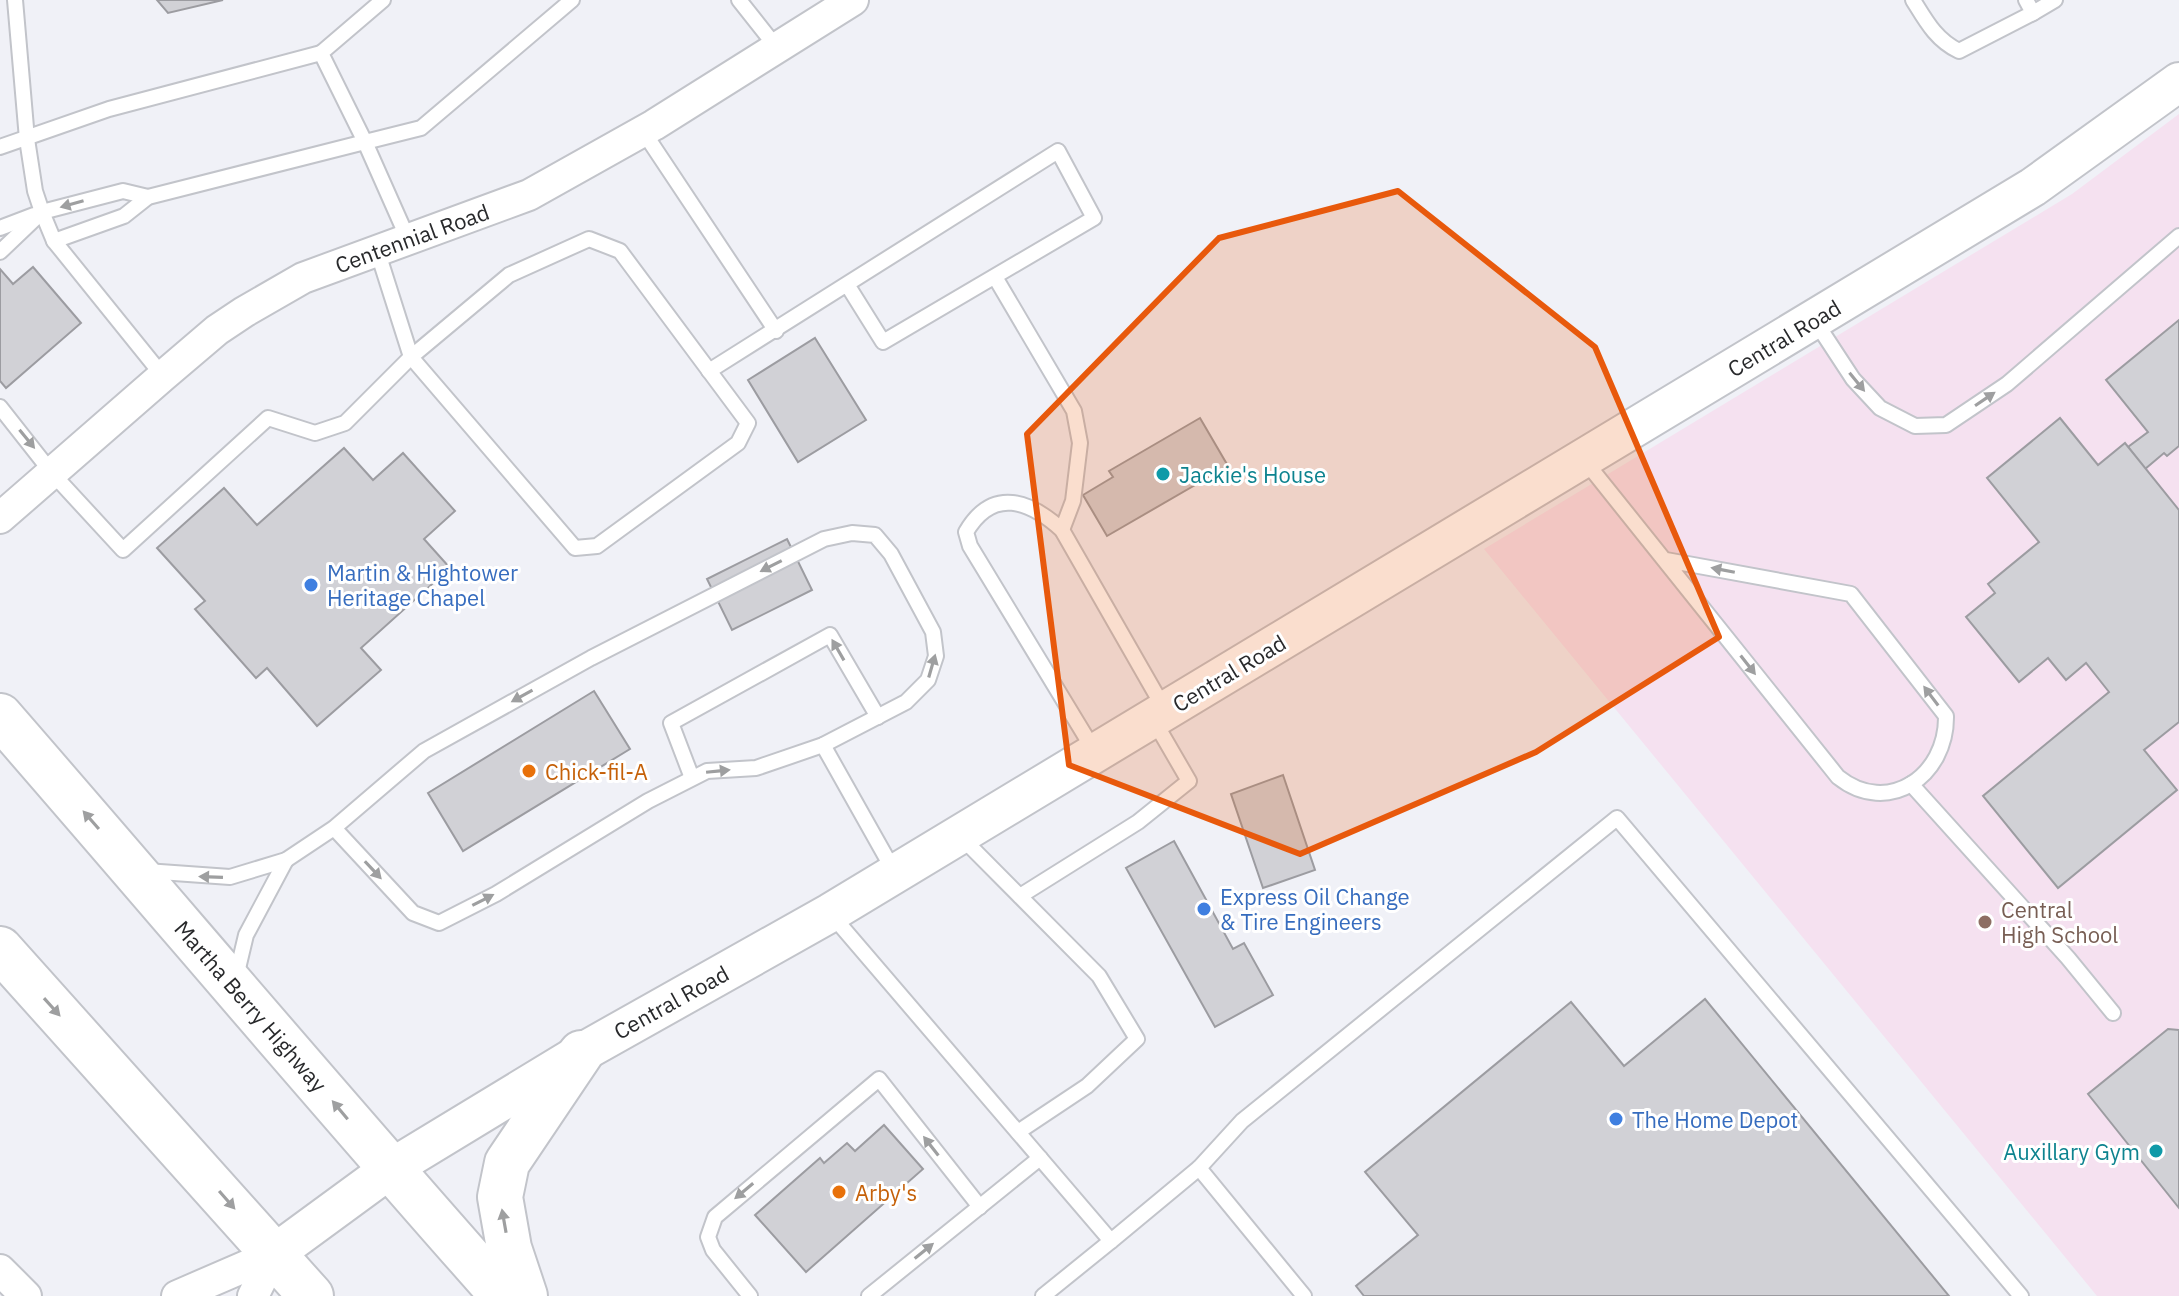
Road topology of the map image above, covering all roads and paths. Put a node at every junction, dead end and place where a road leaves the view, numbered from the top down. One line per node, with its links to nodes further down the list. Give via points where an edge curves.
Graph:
1 (15, 0): 13 (lane)
2 (383, 0): 10 (lane)
3 (572, 0): 14 (lane, via 421,128)
4 (739, 0): 9 (lane)
5 (853, 0): 9 (street, Centennial Road)
6 (1913, 0): 8 (lane, via 1935,34 1959,51)
7 (2055, 0): 8 (lane)
8 (2029, 6)
9 (777, 48): 12 (street, Centennial Road)
10 (321, 53): 13 (lane, via 109,109); 14 (lane)
11 (2179, 82): 26 (street, Central Road, via 2033,187)
12 (643, 131): 20 (street, Centennial Road, via 529,195); 27 (lane)
13 (27, 139): 15 (lane); 17 (lane)
14 (365, 142): 16 (lane); 20 (lane)
15 (0, 147)
16 (148, 197): 17 (lane, one-way to 17, via 123,191); 21 (lane, via 124,216)
17 (42, 212): 18 (lane); 21 (lane); 23 (lane)
18 (0, 228)
19 (2179, 236): 26 (lane, one-way to 19, via 1853,379 1880,408 1915,426 1946,425 2007,384)
20 (408, 239): 22 (street, Centennial Road)
21 (54, 241): 30 (lane)
22 (377, 250): 28 (lane); 30 (street, Centennial Road, via 303,278 244,312)
23 (0, 252)
24 (995, 277): 25 (lane, via 883,342); 25 (lane, via 1094,218 1058,151); 35 (lane, via 1074,411 1080,443 1073,501)
25 (848, 286): 27 (lane)
26 (1815, 320): 32 (street, Central Road)
27 (776, 331): 29 (lane)
28 (411, 357): 29 (lane, via 509,275 589,239 620,251); 29 (lane, via 575,548 597,546 738,443 748,423); 33 (lane, via 345,423 315,433 268,418 123,550)
29 (709, 371)
30 (163, 376): 33 (street, Centennial Road)
31 (0, 407): 33 (lane, one-way to 33)
32 (1584, 459): 36 (lane); 37 (street, Central Road)
33 (52, 473): 34 (street, Centennial Road)
34 (0, 518)
35 (1062, 530): 37 (lane); 41 (lane, via 1041,512 1019,503 994,505 974,518 966,532)
36 (1666, 560): 43 (lane, one-way to 43, via 1838,777 1864,793 1886,793); 43 (lane, one-way to 36, via 1939,756 1946,716 1851,594)
37 (1159, 715): 41 (street, Central Road); 49 (lane, via 1189,781 1138,822)
38 (0, 716): 47 (highway, Martha Berry Highway, one-way to 38)
39 (878, 717): 40 (lane); 42 (lane, one-way to 42, via 830,635 671,723); 44 (lane, one-way to 44, via 906,702 928,680 936,656 933,632 891,554 875,535 852,533 824,539 424,751)
40 (823, 745): 42 (lane, one-way to 40, via 707,771 756,768); 48 (lane)
41 (1095, 752): 45 (street, Central Road)
42 (692, 778): 44 (lane, one-way to 42, via 413,913 439,923)
43 (1911, 784): 53 (lane)
44 (334, 828): 46 (lane)
45 (959, 834): 48 (street, Central Road); 49 (lane)
46 (286, 860): 47 (lane, one-way to 47, via 230,877); 52 (lane, via 246,935)
47 (133, 869): 52 (highway, Martha Berry Highway)
48 (895, 873): 50 (street, Central Road)
49 (1020, 896): 55 (lane, via 1099,976 1137,1039 1087,1086)
50 (830, 913): 54 (street, Central Road); 55 (lane)
51 (0, 949): 61 (highway, one-way to 61)
52 (234, 984): 58 (highway, Martha Berry Highway, one-way to 52)
53 (2113, 1013)
54 (581, 1053): 58 (street, Central Road); 68 (highway, one-way to 54, via 500,1197 507,1163)
55 (1018, 1132): 56 (lane)
56 (1040, 1158): 59 (lane); 60 (lane)
57 (1199, 1168): 60 (lane); 72 (lane); 73 (lane, via 1242,1121 1617,818)
58 (390, 1169): 61 (street, Central Road); 67 (highway, Martha Berry Highway)
59 (980, 1207): 69 (lane, one-way to 69, via 879,1079 715,1217 708,1237 713,1250); 70 (lane, one-way to 59)
60 (1111, 1241): 71 (lane)
61 (274, 1254): 64 (street, Central Road); 65 (street, Central Road); 66 (highway)
62 (0, 1270): 63 (street)
63 (26, 1296)
64 (177, 1296)
65 (253, 1296)
66 (311, 1296)
67 (503, 1296)
68 (525, 1296)
69 (750, 1296)
70 (869, 1296)
71 (1043, 1296)
72 (1304, 1296)
73 (2021, 1296)

